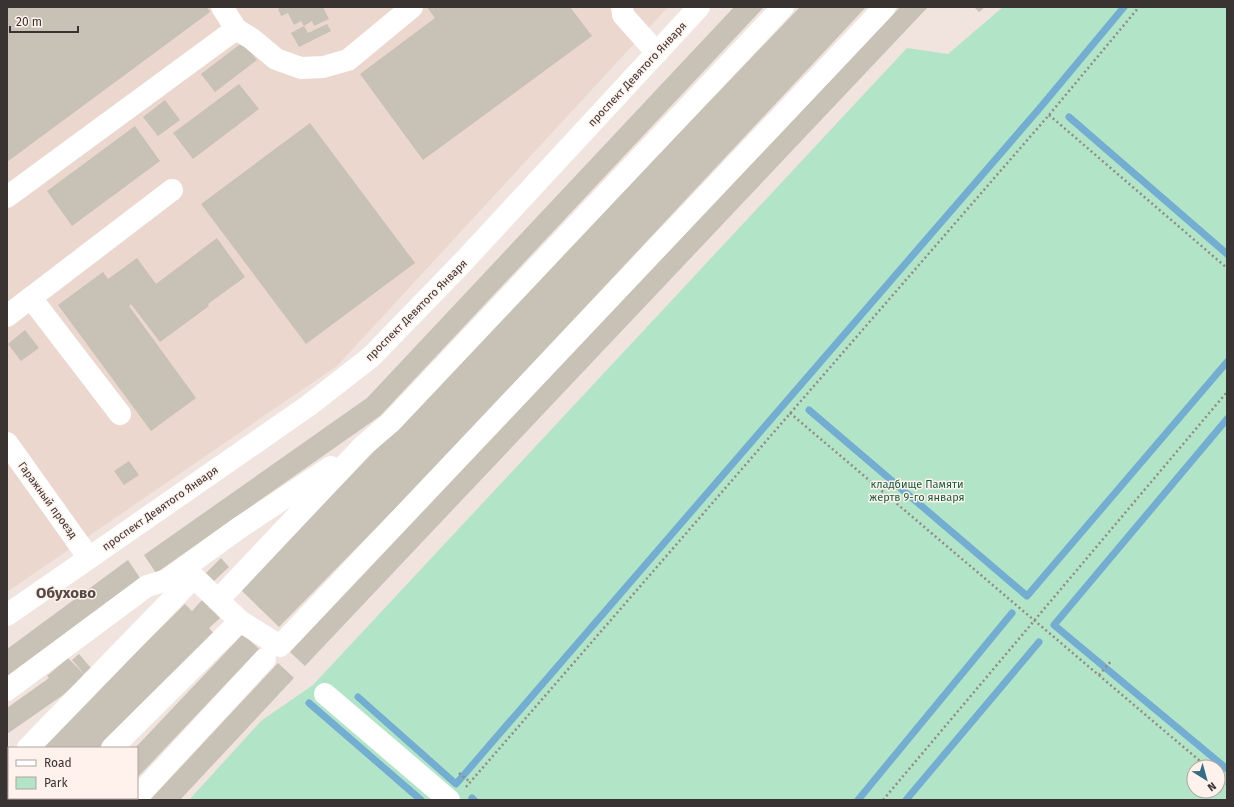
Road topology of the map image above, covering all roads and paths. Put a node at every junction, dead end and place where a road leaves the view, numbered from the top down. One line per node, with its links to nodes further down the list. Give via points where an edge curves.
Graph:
1 (222, 7): 8 (street)
2 (622, 7): 9 (street, via 623,15)
3 (700, 7): 9 (street, проспект Девятого Января)
4 (783, 7): 20 (street, via 391,422)
5 (885, 7): 26 (street, via 280,646)
6 (1139, 7): 10 (path)
7 (400, 11): 8 (street, via 348,60 323,67 301,68 276,59)
8 (236, 29): 12 (street)
9 (657, 53): 21 (street, проспект Девятого Января, via 371,357 308,406)
10 (1049, 115): 13 (path); 17 (path)
11 (172, 190): 14 (street)
12 (7, 197)
13 (1227, 268)
14 (31, 298): 15 (street); 18 (street)
15 (7, 316)
16 (1227, 392): 25 (path)
17 (790, 412): 25 (path); 36 (path)
18 (120, 414)
19 (7, 443): 21 (street, Гаражный проезд)
20 (363, 446): 22 (street, via 239,528); 23 (street)
21 (89, 558): 24 (street, проспект Девятого Января)
22 (189, 573): 23 (street); 30 (street, via 147,586); 32 (street)
23 (218, 600): 26 (street)
24 (7, 615)
25 (1034, 619): 29 (path); 39 (path)
26 (240, 621): 33 (street)
27 (265, 659): 38 (street)
28 (1112, 660): 29 (path)
29 (1099, 675): 34 (path)
30 (7, 690)
31 (325, 694): 37 (street)
32 (29, 747)
33 (113, 747)
34 (1198, 759)
35 (459, 773): 36 (path)
36 (470, 782): 37 (path)
37 (457, 794)
38 (138, 796)
39 (883, 800)

